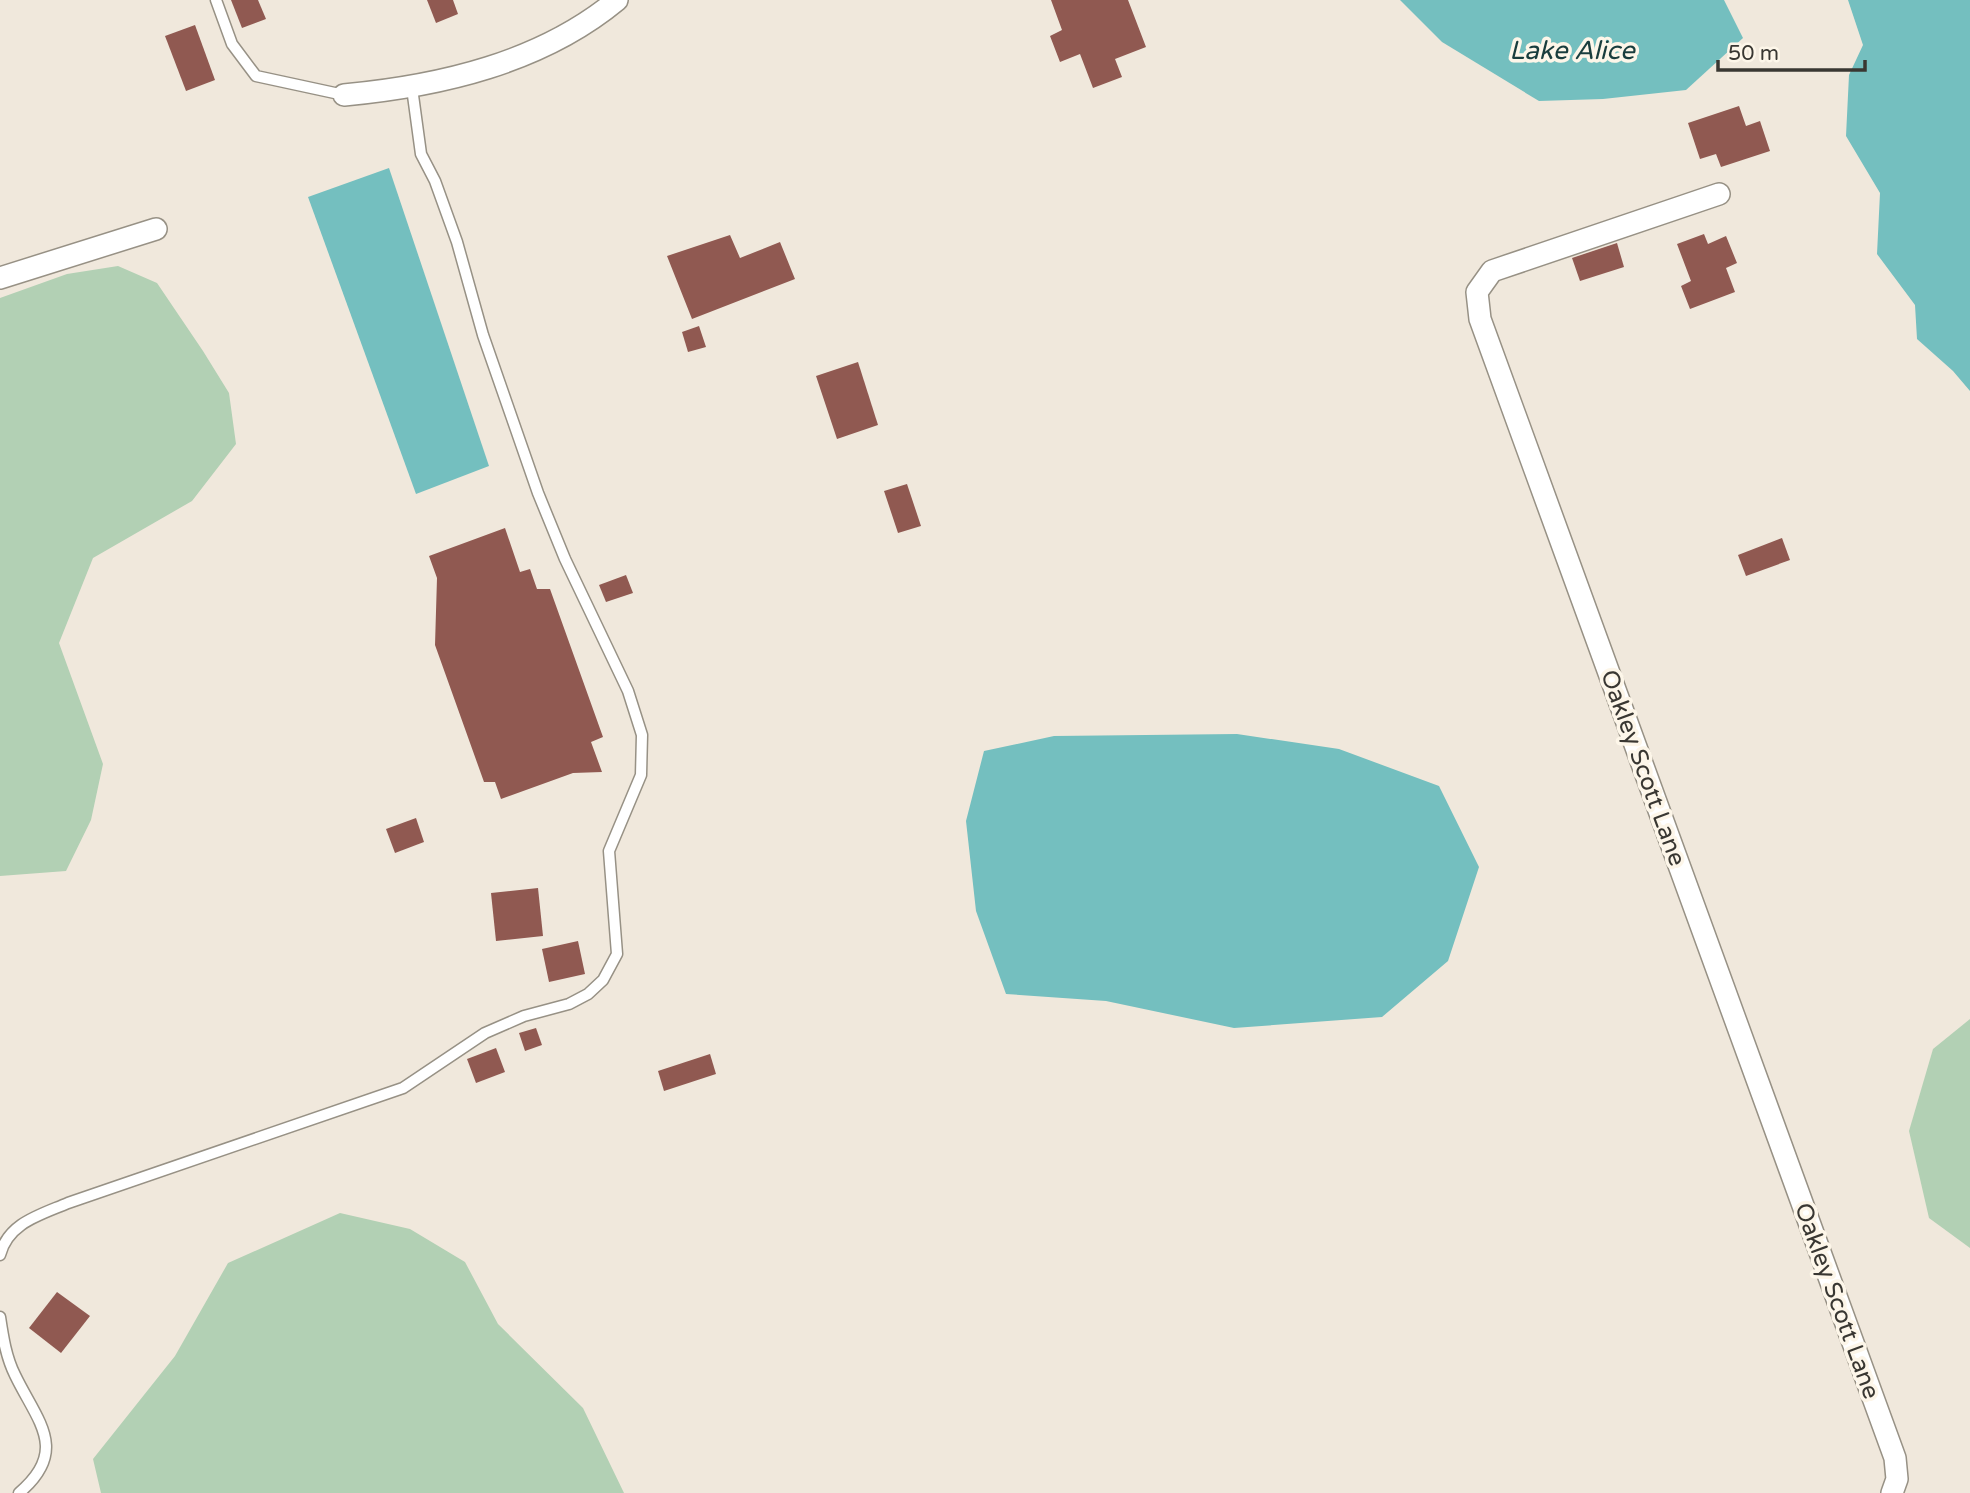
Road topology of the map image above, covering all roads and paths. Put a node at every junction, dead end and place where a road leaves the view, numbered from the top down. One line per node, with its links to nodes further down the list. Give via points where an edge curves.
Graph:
1 (216, 0): 4 (lane, via 232,44 256,76)
2 (617, 0): 3 (street, via 515,60)
3 (412, 88): 4 (street); 8 (lane, via 421,154 457,242 483,335 538,493 628,691 642,735 641,775 609,851 617,954 603,980 588,993 485,1033 403,1088 68,1203 17,1226 3,1242)
4 (344, 95)
5 (1718, 194): 11 (street, Oakley Scott Lane, via 1492,271 1477,292 1480,318 1895,1458 1897,1479)
6 (156, 229): 7 (street)
7 (0, 278)
8 (0, 1255)
9 (0, 1317): 10 (lane, via 13,1372 46,1436 44,1466)
10 (19, 1493)
11 (1892, 1493)

